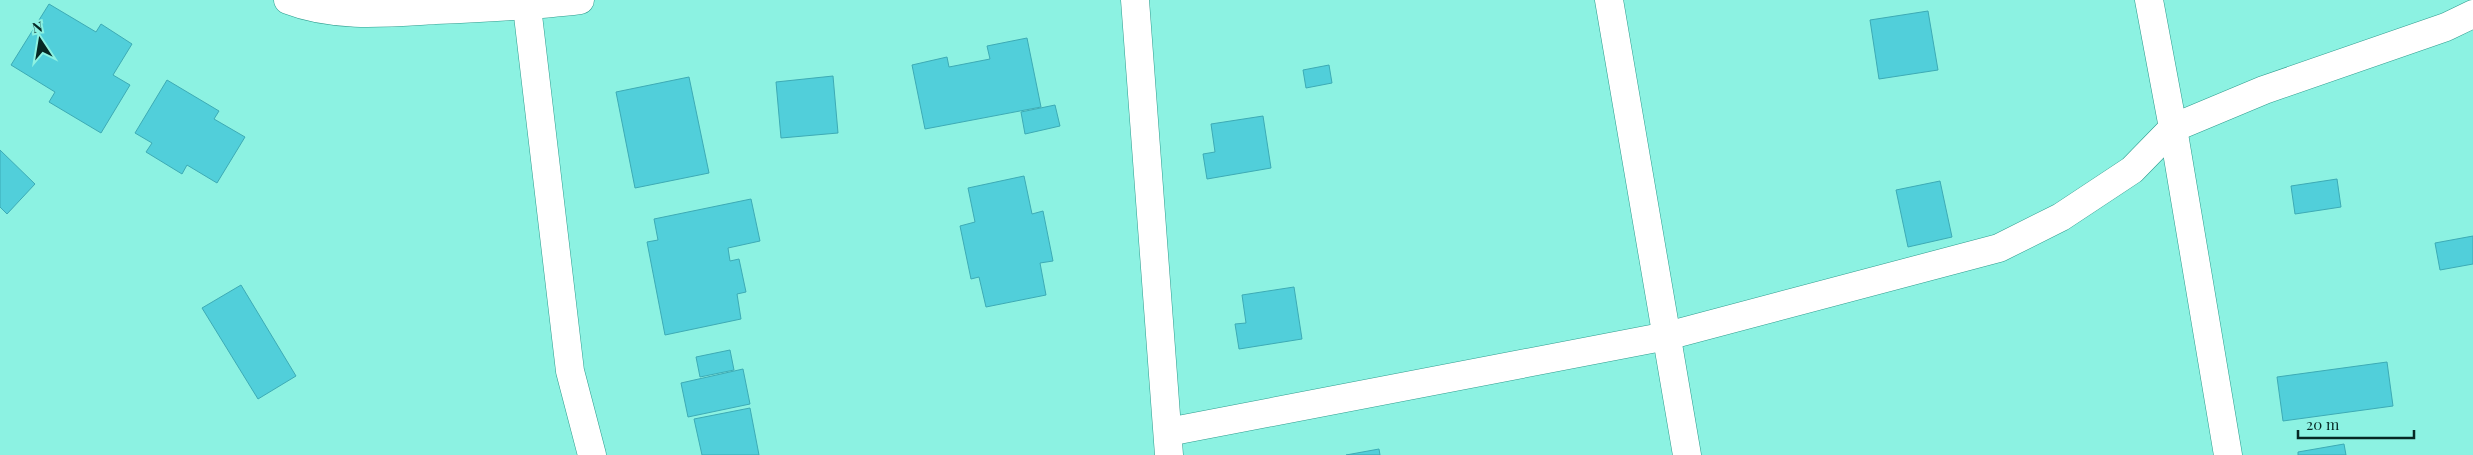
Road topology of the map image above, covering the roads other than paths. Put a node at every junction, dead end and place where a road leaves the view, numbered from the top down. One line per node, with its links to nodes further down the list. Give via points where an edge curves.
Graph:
1 (580, 0): 6 (street)
2 (1135, 0): 10 (street)
3 (1609, 0): 9 (street)
4 (2149, 0): 8 (street)
5 (301, 3): 6 (street, via 372,13)
6 (527, 6): 11 (street, via 570,370)
7 (2473, 14): 8 (street, via 2446,27 2264,90)
8 (2173, 128): 9 (street, via 2132,170 2062,217 1999,248); 13 (street)
9 (1666, 336): 10 (street); 12 (street)
10 (1168, 444)
11 (592, 455)
12 (1687, 455)
13 (2228, 455)

